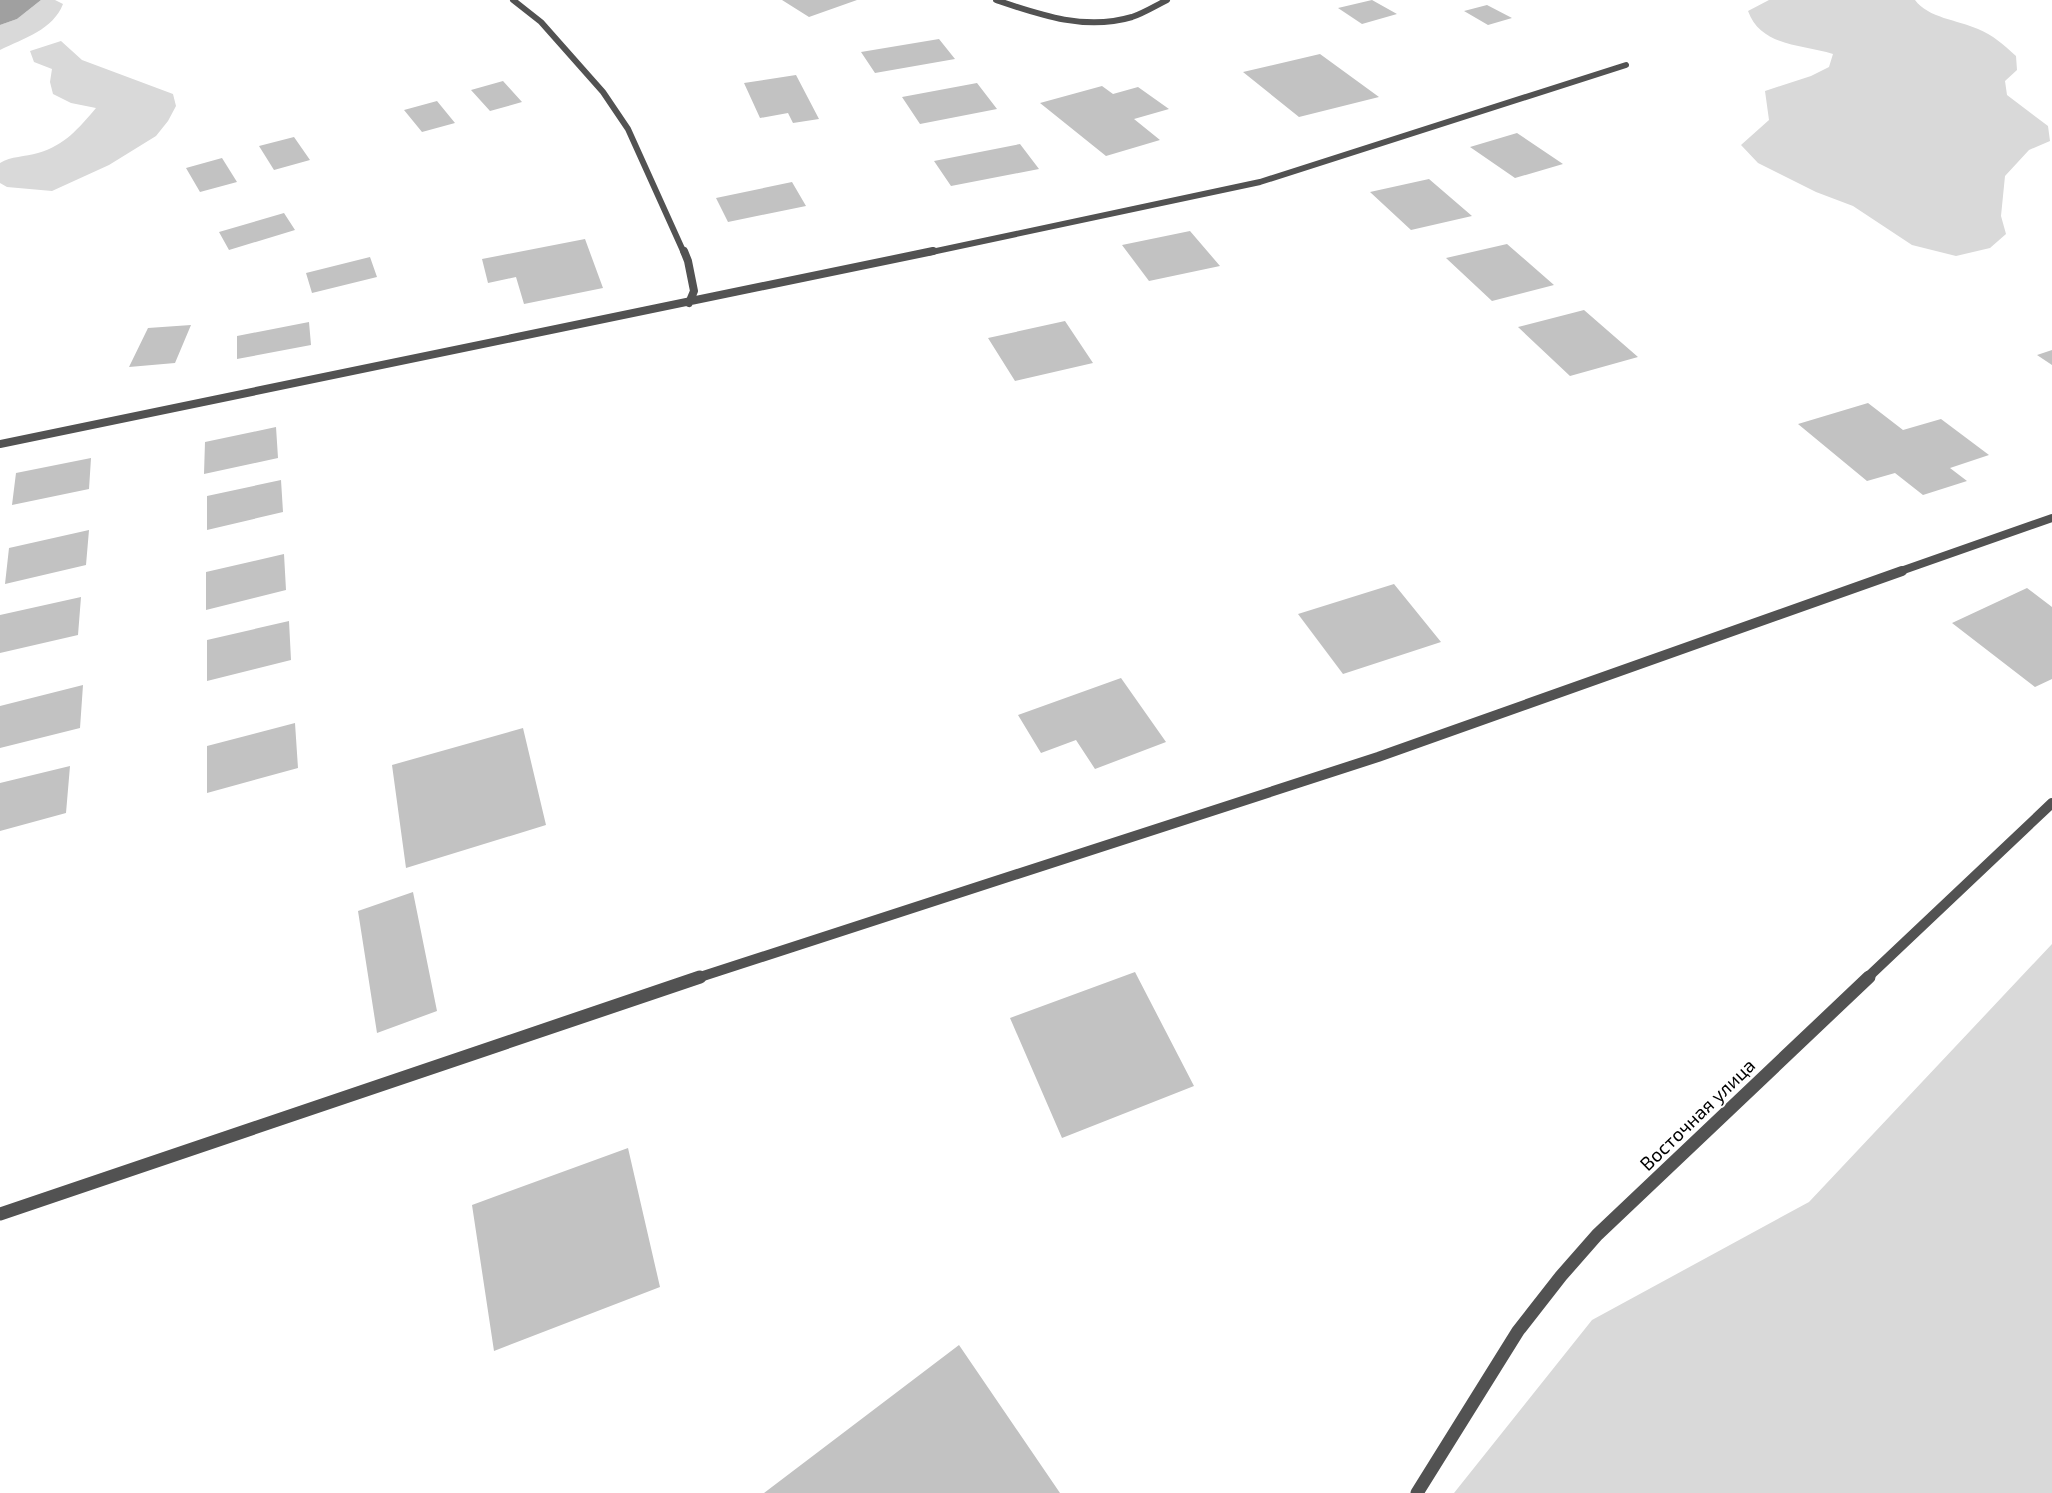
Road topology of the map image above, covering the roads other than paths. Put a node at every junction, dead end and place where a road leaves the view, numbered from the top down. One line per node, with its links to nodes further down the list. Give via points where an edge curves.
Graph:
1 (513, 0): 5 (street, via 541,22 569,52 603,92 628,129 688,261 694,291)
2 (996, 0): 3 (street, via 1066,22 1091,23 1133,16)
3 (1167, 0)
4 (1626, 64): 5 (street, via 1260,182)
5 (688, 303): 6 (street)
6 (0, 444)
7 (2052, 518): 9 (street, via 1378,757 667,988)
8 (2052, 803): 10 (street, Восточная улица, via 1597,1235 1518,1331)
9 (0, 1214)
10 (1418, 1493)

